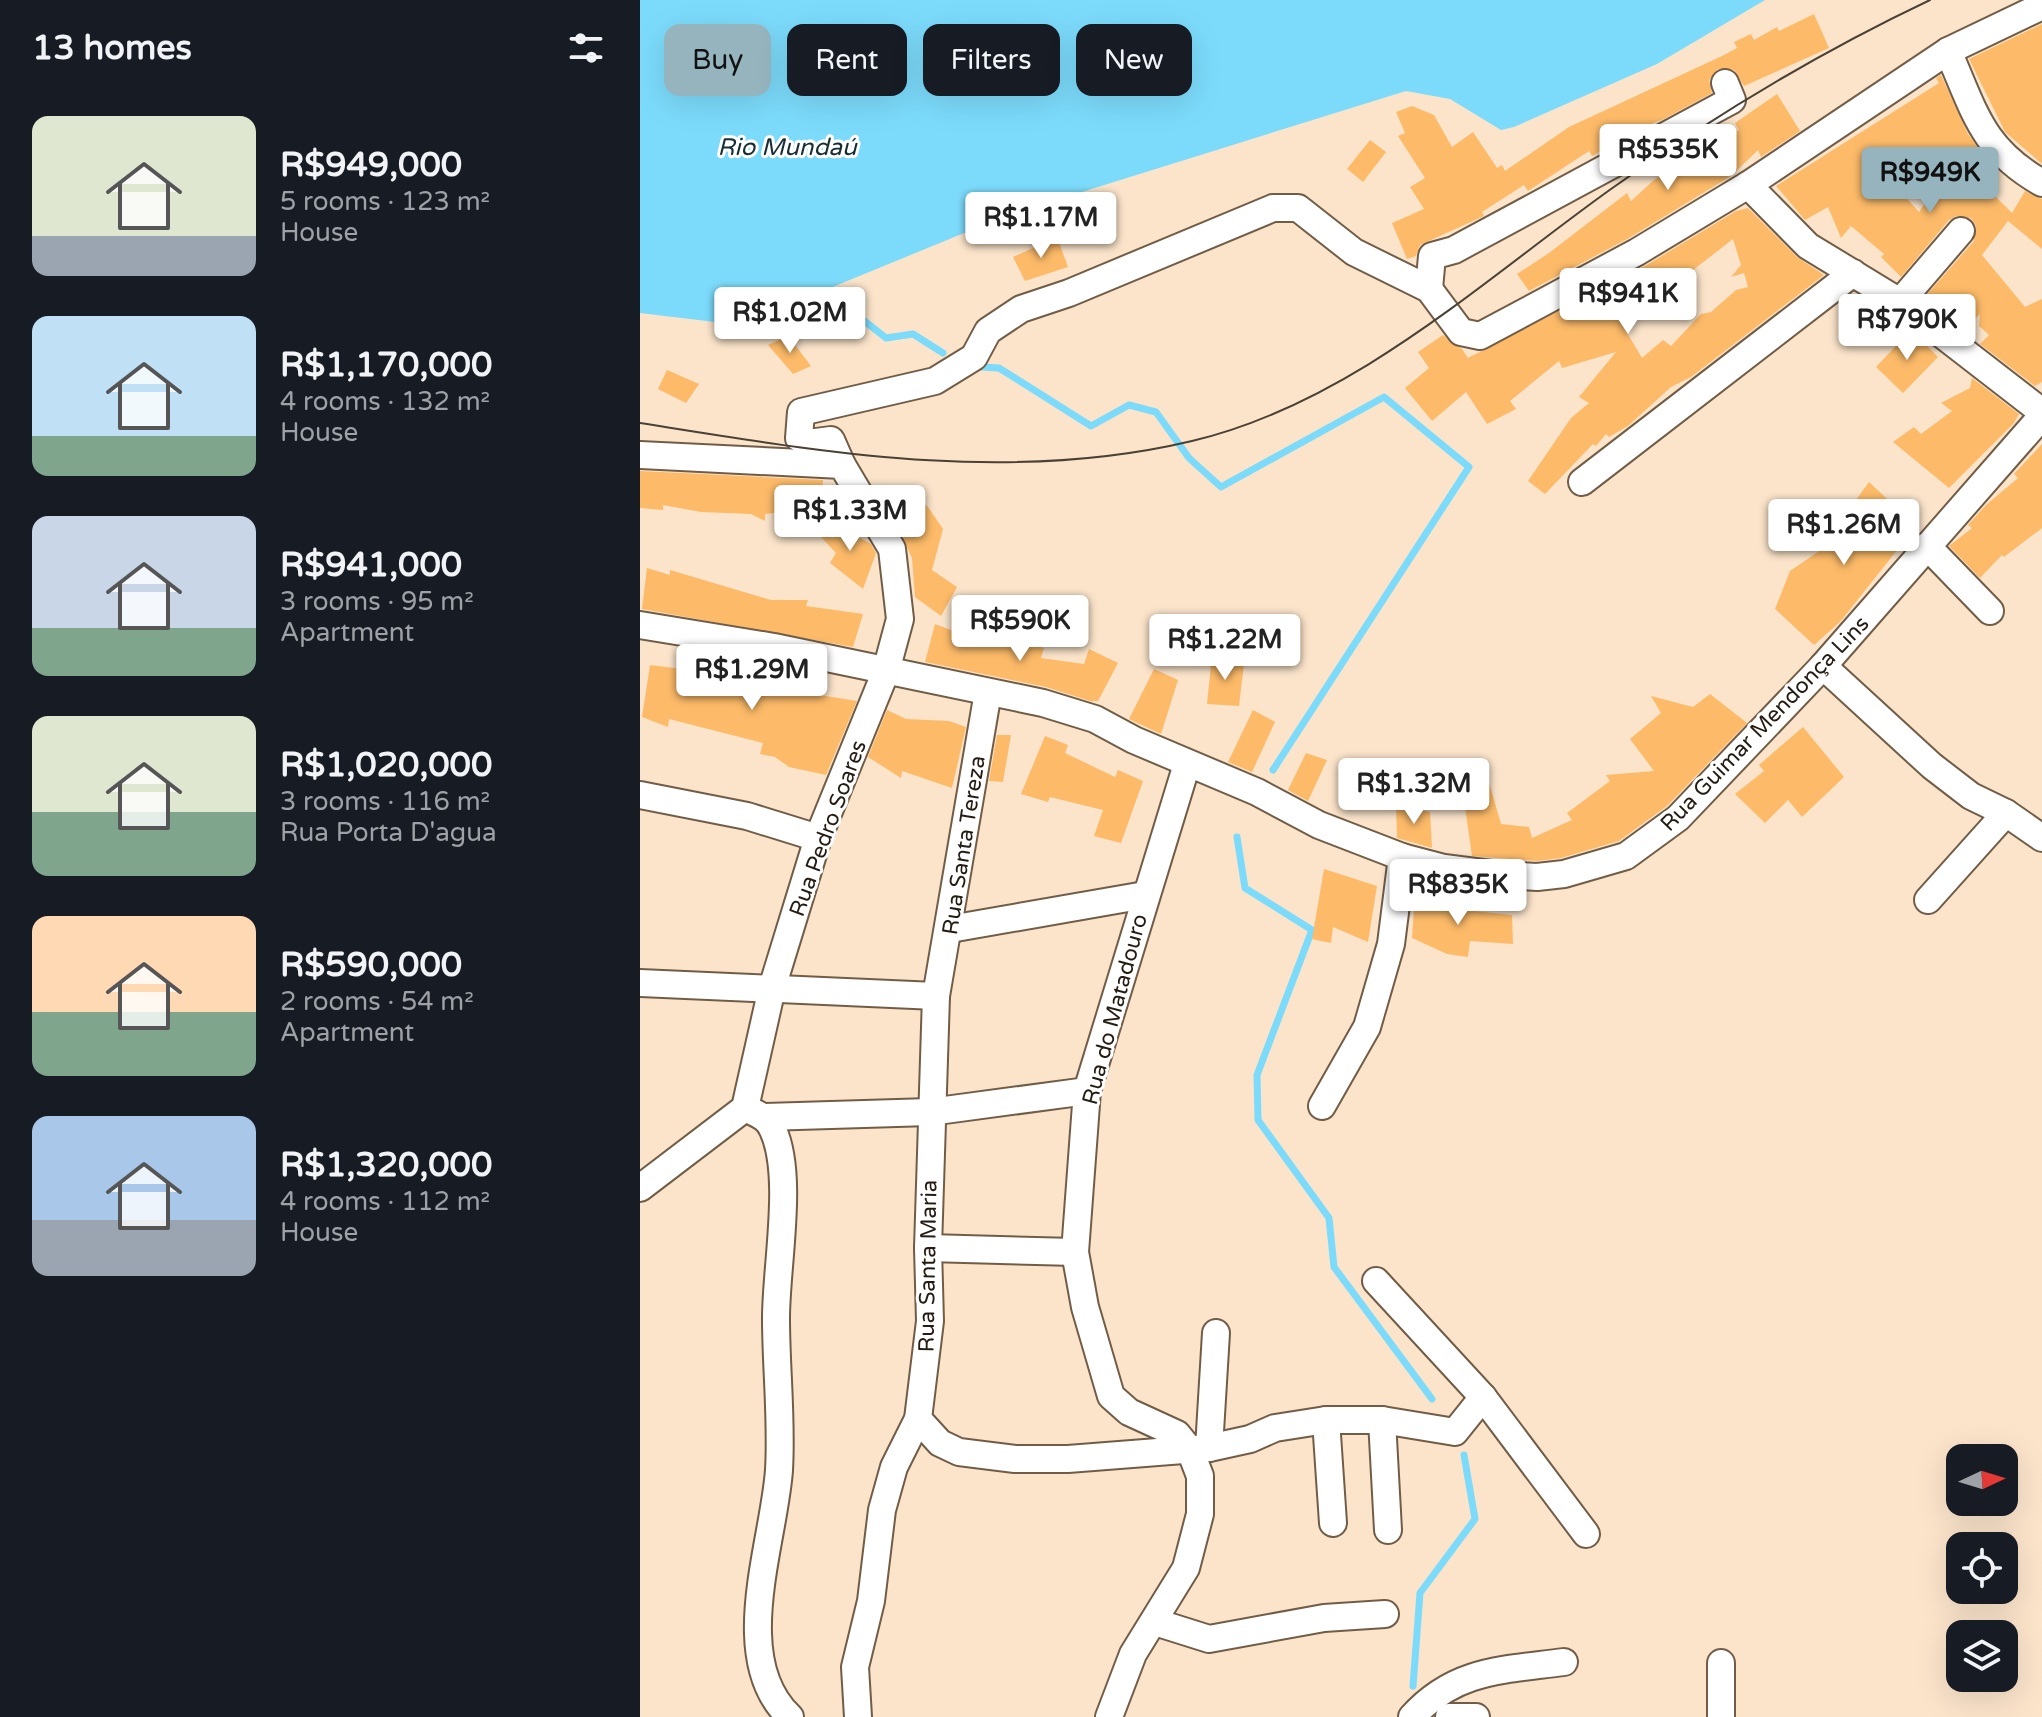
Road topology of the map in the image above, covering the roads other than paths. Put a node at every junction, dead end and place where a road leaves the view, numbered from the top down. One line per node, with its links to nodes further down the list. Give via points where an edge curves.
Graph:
1 (2042, 6): 2 (street)
2 (1948, 51): 4 (street, via 1993,147); 5 (street)
3 (1725, 83): 8 (street, via 1732,100 1454,250 1432,256)
4 (2042, 183)
5 (1748, 185): 7 (street, via 1808,246); 8 (street, via 1480,336 1461,332)
6 (1961, 231): 9 (street)
7 (1853, 273): 9 (street); 13 (street)
8 (1429, 289): 12 (street, via 1354,252 1298,208 1273,208 1021,309 988,331 974,357 935,381 801,412 799,438 808,443 831,440)
9 (1900, 302): 10 (street)
10 (2042, 414): 14 (street, Rua Guimar Mendonça Lins)
11 (640, 455): 12 (street)
12 (842, 465): 18 (street, Rua Pedro Soares, via 892,549 900,619)
13 (1582, 482)
14 (1927, 546): 15 (street); 17 (street, Rua Guimar Mendonça Lins)
15 (1990, 611)
16 (640, 625): 18 (street, Rua Guimar Mendonça Lins)
17 (1823, 666): 22 (street, via 1932,766 1983,804); 25 (street, Rua Guimar Mendonça Lins, via 1678,818 1626,856 1537,877 1444,868)
18 (886, 671): 19 (street, Rua Guimar Mendonça Lins); 23 (street, Rua Pedro Soares)
19 (988, 692): 20 (street, Rua Guimar Mendonça Lins, via 1095,719); 28 (street, Rua Santa Tereza)
20 (1187, 764): 25 (street, Rua Guimar Mendonça Lins); 26 (street, Rua do Matadouro)
21 (640, 795): 23 (street, via 747,816)
22 (2006, 813): 24 (street); 27 (street)
23 (818, 838): 30 (street, Rua Pedro Soares)
24 (2042, 838)
25 (1402, 857): 33 (street, via 1391,944 1367,1027)
26 (1145, 895): 28 (street); 32 (street, Rua do Matadouro)
27 (1928, 900)
28 (950, 929): 31 (street, Rua Santa Tereza)
29 (640, 983): 30 (street)
30 (772, 988): 31 (street); 35 (street, Rua Pedro Soares)
31 (936, 996): 34 (street, Rua Santa Maria)
32 (1087, 1091): 34 (street); 38 (street, Rua do Matadouro)
33 (1322, 1106)
34 (930, 1112): 35 (street); 37 (street, Rua Santa Maria)
35 (755, 1113): 36 (street); 53 (street, via 773,1129 783,1177 776,1316 779,1474 758,1622 768,1687)
36 (640, 1188)
37 (928, 1248): 38 (street); 42 (street, Rua Santa Maria, via 930,1321)
38 (1075, 1252): 45 (street, Rua do Matadouro, via 1111,1396 1129,1412)
39 (1376, 1281): 41 (street)
40 (1216, 1333): 45 (street)
41 (1483, 1397): 44 (street, via 1455,1432); 48 (street)
42 (918, 1419): 45 (street, via 940,1443 993,1458 1068,1459); 54 (street, Rua Santa Maria, via 894,1467 882,1510 871,1601 855,1667)
43 (1326, 1420): 44 (street); 45 (street, via 1286,1425); 46 (street)
44 (1382, 1420): 47 (street)
45 (1200, 1449): 50 (street, via 1200,1514 1186,1568)
46 (1333, 1523)
47 (1388, 1530)
48 (1586, 1534)
49 (1385, 1614): 50 (street, via 1324,1618 1209,1639)
50 (1155, 1622): 55 (street, via 1133,1654)
51 (1564, 1662): 56 (street, via 1483,1673 1454,1683 1432,1695)
52 (1721, 1663): 59 (street)
53 (790, 1717)
54 (858, 1717)
55 (1109, 1717)
56 (1412, 1717)
57 (1449, 1717): 58 (street)
58 (1476, 1717)
59 (1721, 1717)

